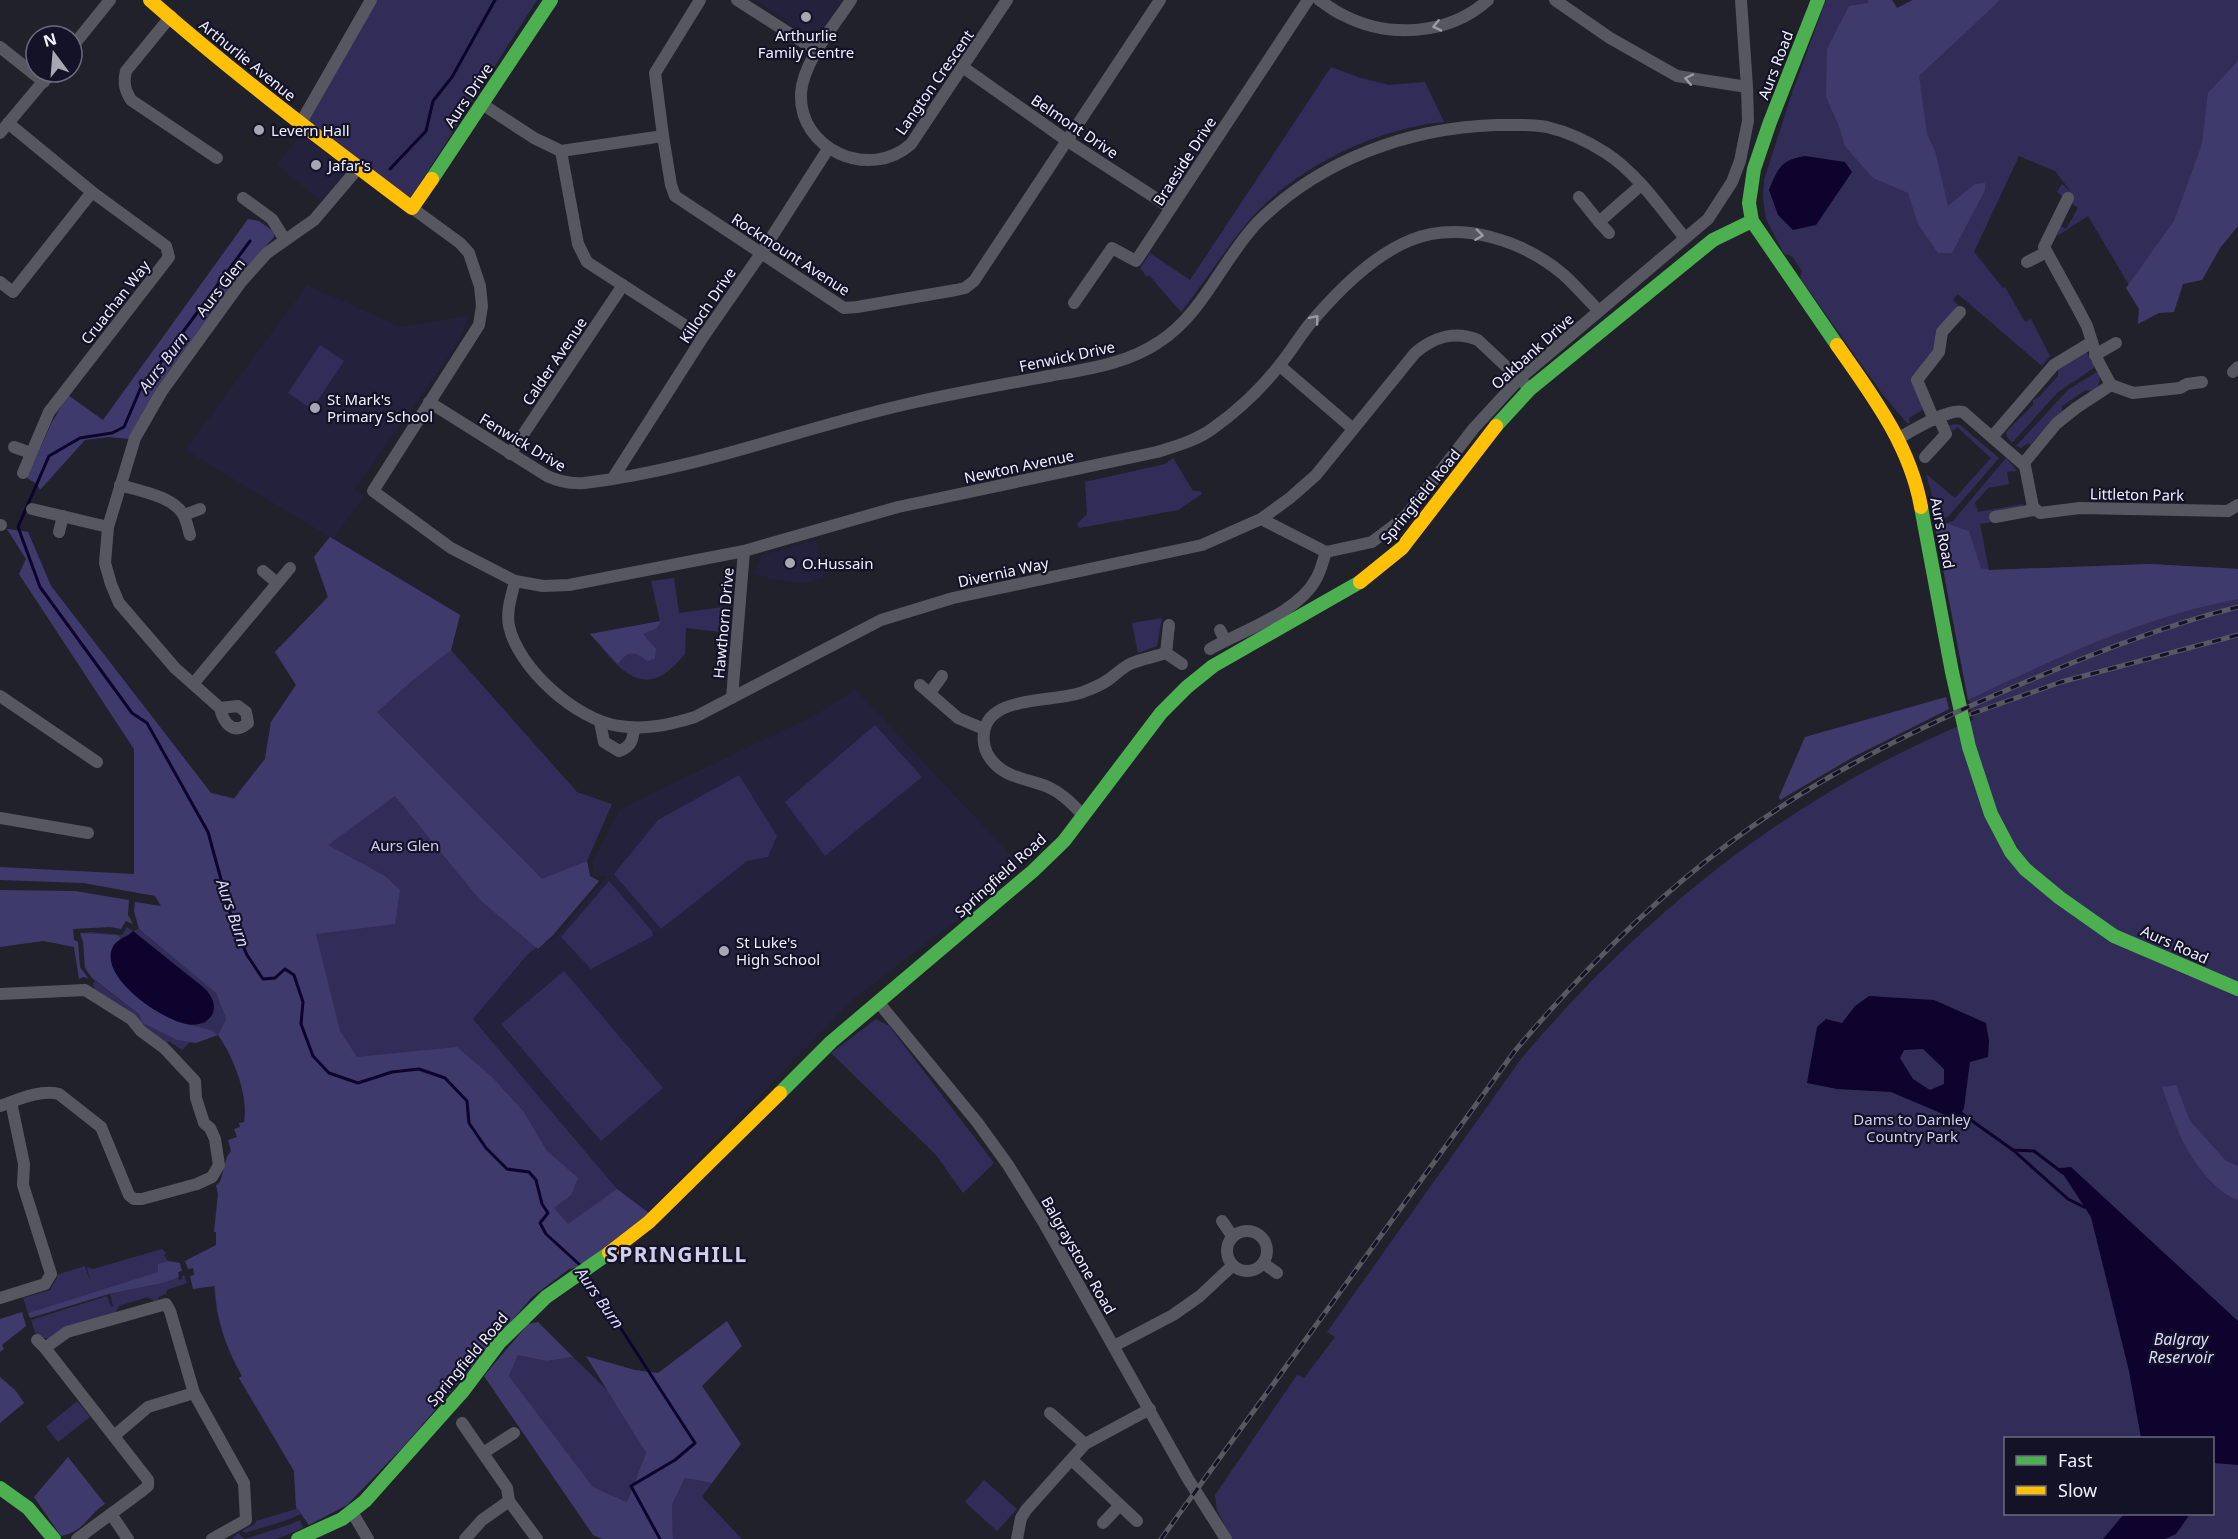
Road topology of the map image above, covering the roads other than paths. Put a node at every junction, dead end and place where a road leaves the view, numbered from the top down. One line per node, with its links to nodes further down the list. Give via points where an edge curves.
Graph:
1 (110, 0): 17 (street)
2 (150, 0): 16 (street, Arthurlie Avenue)
3 (371, 0): 25 (street)
4 (551, 0): 24 (street, Aurs Drive)
5 (700, 0): 27 (street, Rockmount Avenue, via 655,73)
6 (737, 0): 19 (street)
7 (851, 0): 19 (street)
8 (1007, 0): 21 (street, Langton Crescent)
9 (1160, 0): 28 (street, Rockmount Avenue)
10 (1308, 0): 39 (street, Braeside Drive)
11 (1319, 0): 12 (street, one-way to 11, via 1467,16 1441,26 1409,31 1372,26 1343,16)
12 (1488, 0)
13 (1555, 0): 23 (street, one-way to 13, via 1677,76 1610,38)
14 (1741, 0): 23 (street, Oakbank Drive)
15 (1818, 0): 40 (street, Aurs Road, via 1754,169 1749,202)
16 (171, 16): 25 (street, Arthurlie Avenue); 31 (street, via 126,71 126,90 131,100)
17 (84, 32)
18 (0, 47): 20 (street)
19 (817, 51): 29 (street, via 805,76 802,107 806,121)
20 (24, 62)
21 (964, 68): 28 (street, Belmont Drive); 29 (street, Langton Crescent, via 905,150 862,161)
22 (41, 84): 26 (street)
23 (1748, 87): 43 (street, Oakbank Drive, via 1748,121 1732,182 1708,219)
24 (482, 104): 30 (street); 38 (street, Aurs Drive)
25 (300, 124): 32 (street, Arthurlie Avenue)
26 (4, 128): 34 (street)
27 (663, 136): 30 (street); 45 (street, Rockmount Avenue, via 675,196)
28 (1066, 140): 39 (street, Belmont Drive); 45 (street, Rockmount Avenue, via 974,281 965,288 844,308)
29 (828, 149): 45 (street, Killoch Drive)
30 (561, 151): 49 (street, via 582,255)
31 (217, 158)
32 (359, 167): 38 (street, Arthurlie Avenue); 44 (street, Aurs Glen, via 314,220)
33 (1641, 185): 41 (street); 43 (street, Fenwick Drive); 73 (street, Fenwick Drive, via 1608,155 1569,134 1546,127 1477,126 1400,140 1345,160 1286,197 1235,249 1184,321 1147,350 1113,364 917,402 719,457)
34 (92, 192): 48 (street, via 13,292); 68 (street, Cruachan Way, via 166,246 169,257 54,404)
35 (1579, 197): 41 (street)
36 (243, 198): 44 (street, via 273,219)
37 (2068, 198): 46 (street, via 2046,240)
38 (412, 208): 62 (street, via 469,252 482,306 479,325)
39 (1171, 208): 50 (street, Braeside Drive, via 1136,261 1112,248)
40 (1752, 220): 61 (street, Springfield Road, via 1713,240); 66 (street, Aurs Road)
41 (1599, 222): 42 (street)
42 (1609, 233)
43 (1685, 238): 51 (street, Oakbank Drive)
44 (285, 240): 74 (street, Aurs Glen, via 267,253 241,282 162,391 135,438)
45 (762, 252): 53 (street, Killoch Drive)
46 (2045, 253): 47 (street); 54 (street, via 2078,307)
47 (2027, 262)
48 (0, 282)
49 (623, 285): 53 (street); 69 (street, Calder Avenue)
50 (1074, 303)
51 (1599, 311): 57 (street, Newton Avenue, one-way to 51, via 1342,288 1388,252 1427,235 1494,237 1517,246 1563,274); 58 (street, Oakbank Drive)
52 (1960, 312): 63 (street, via 1942,332 1939,352 1917,380)
53 (703, 337): 73 (street, Killoch Drive)
54 (2092, 342): 56 (street); 65 (street, via 2054,365)
55 (2116, 343): 56 (street)
56 (2095, 356): 60 (street)
57 (1280, 366): 64 (street); 86 (street, Newton Avenue, via 1233,413 1185,443 897,508)
58 (1520, 378): 61 (street, Divernia Way); 64 (street, Divernia Way, via 1478,340 1468,336 1441,337 1415,353); 87 (street, Oakbank Drive, via 1474,428 1405,517 1372,542)
59 (2202, 382): 60 (street, via 2133,393)
60 (2111, 385): 71 (street, via 2056,423)
61 (1530, 388): 105 (street, Springfield Road, via 1402,548 1357,584 1213,666 1187,687 1161,713)
62 (429, 402): 69 (street, Fenwick Drive); 90 (street, Newton Avenue, via 373,491 451,548)
63 (1936, 419): 65 (street, via 1956,410 1963,412); 66 (street); 70 (street, via 1946,434)
64 (1352, 428): 82 (street, Divernia Way, via 1316,475)
65 (1992, 437): 71 (street)
66 (1899, 438): 108 (street, Aurs Road, via 1919,494 1972,756 1991,814 2010,852 2036,880 2114,936)
67 (14, 447): 68 (street)
68 (31, 453): 72 (street, Cruachan Way)
69 (510, 454): 73 (street, Fenwick Drive, via 564,483)
70 (1925, 458)
71 (2023, 464): 78 (street)
72 (23, 473)
73 (613, 478)
74 (120, 485): 79 (street, via 164,500); 83 (street, Aurs Glen)
75 (2238, 505): 78 (street, Littleton Park, via 2228,511)
76 (32, 509): 80 (street)
77 (200, 509): 79 (street)
78 (2034, 510): 81 (street, Littleton Park)
79 (184, 515): 85 (street)
80 (63, 516): 83 (street); 84 (street)
81 (1995, 517)
82 (1261, 519): 87 (street); 99 (street, Divernia Way, via 1202,545 908,610 881,620)
83 (108, 527): 97 (street, Aurs Glen, via 105,562 119,603)
84 (59, 532)
85 (190, 535)
86 (744, 551): 90 (street, Newton Avenue, via 569,585 543,586); 99 (street, Hawthorn Drive)
87 (1326, 552): 93 (street, via 1316,579 1300,598 1276,614 1222,635)
88 (290, 568): 91 (street)
89 (263, 571): 91 (street)
90 (515, 580): 101 (street, Divernia Way, via 508,610 514,642 543,680 576,709)
91 (276, 582): 97 (street)
92 (1169, 626): 94 (street)
93 (1210, 649)
94 (1166, 653): 95 (street); 103 (street, via 1130,664 1106,682 1081,693 1001,709)
95 (1182, 664)
96 (942, 676): 103 (street, via 925,689 958,718)
97 (193, 684): 100 (street, Aurs Glen)
98 (0, 696): 104 (street)
99 (732, 698): 102 (street, Divernia Way, via 695,717 665,726)
100 (220, 708)
101 (600, 722): 102 (street, Divernia Way); 102 (street, via 604,742 619,751 632,742)
102 (634, 728)
103 (984, 729): 105 (street, via 985,751 996,765 1065,797)
104 (98, 762)
105 (1083, 815): 110 (street, Springfield Road, via 1064,841 1033,871)
106 (0, 818): 107 (street)
107 (88, 833)
108 (2238, 989)
109 (0, 994): 111 (street, via 85,990 131,1019 195,1081 196,1098 204,1123 215,1139 219,1165 212,1177 197,1184 134,1199 101,1127 59,1094 52,1092)
110 (879, 1003): 118 (street, Balgraystone Road, via 1008,1165); 131 (street, Springfield Road, via 831,1042 649,1222 546,1297 499,1343 463,1391)
111 (5, 1104): 117 (street, via 24,1164 23,1185 51,1274 45,1284)
112 (1222, 1221): 113 (street)
113 (1233, 1237): 114 (street, via 1251,1232 1262,1238 1267,1250); 115 (street, via 1227,1248)
114 (1263, 1263): 115 (street, via 1245,1271); 116 (street)
115 (1233, 1265): 118 (street, via 1173,1315)
116 (1277, 1273)
117 (0, 1298)
118 (1114, 1346): 120 (street, Balgraystone Road)
119 (194, 1393): 124 (street, via 148,1407); 124 (street, via 166,1304 66,1332 41,1344); 138 (street, via 244,1484 246,1520)
120 (1150, 1409): 125 (street); 144 (street, Balgraystone Road)
121 (1050, 1413): 125 (street)
122 (462, 1423): 126 (street)
123 (514, 1433): 126 (street)
124 (114, 1436): 132 (street, via 148,1480 148,1486)
125 (1085, 1444): 127 (street)
126 (483, 1453): 129 (street, via 507,1488)
127 (1072, 1460): 130 (street); 143 (street, via 1026,1510)
128 (0, 1488): 135 (street, via 28,1508)
129 (509, 1500): 141 (street); 142 (street)
130 (1119, 1505): 133 (street); 134 (street)
131 (352, 1512): 139 (street, Springfield Road); 140 (street)
132 (111, 1514): 136 (street); 137 (street)
133 (1137, 1521)
134 (1103, 1523)
135 (54, 1539)
136 (77, 1539)
137 (128, 1539)
138 (212, 1539)
139 (298, 1539)
140 (368, 1539)
141 (465, 1539)
142 (537, 1539)
143 (1017, 1539)
144 (1226, 1539)

